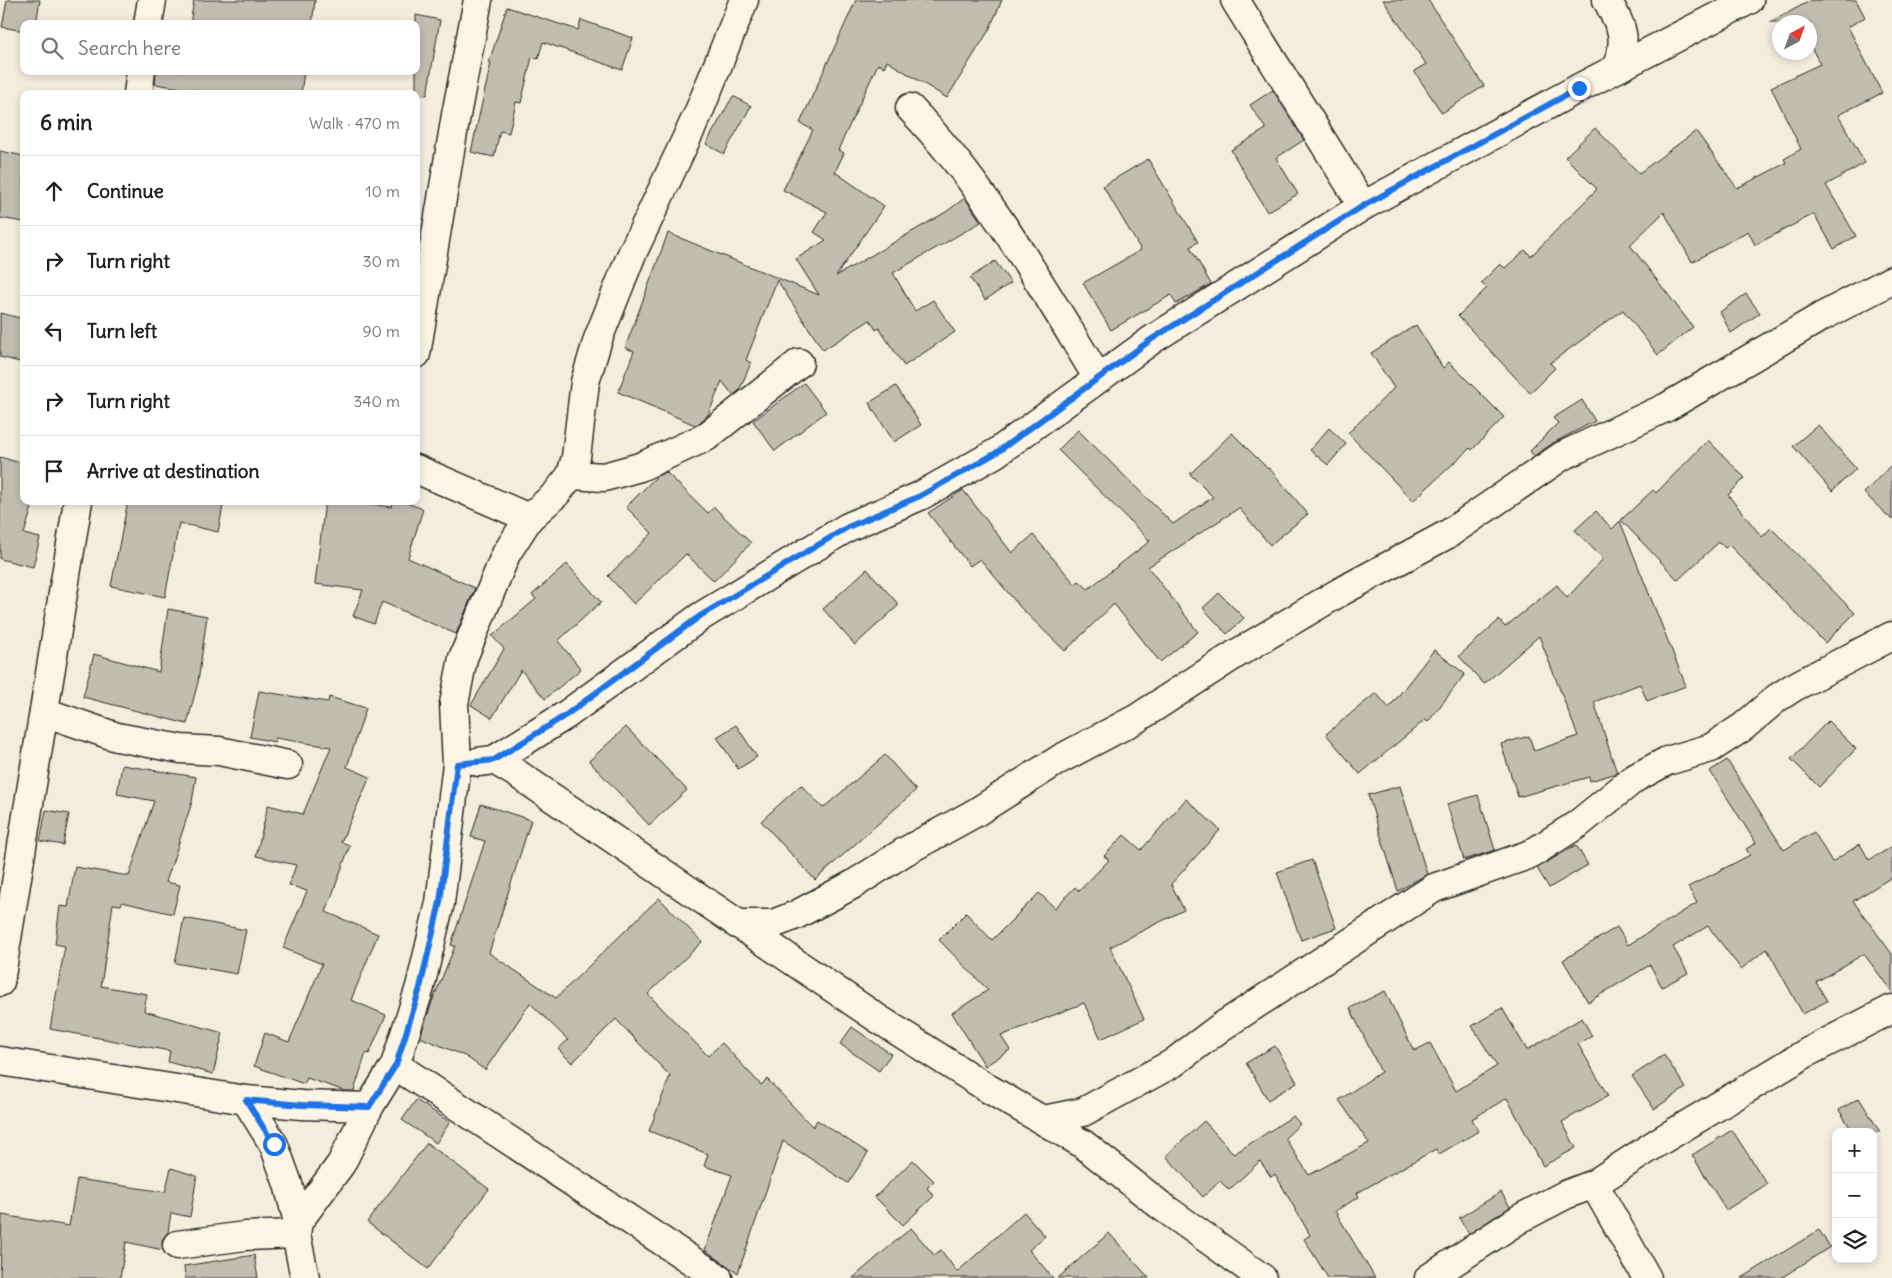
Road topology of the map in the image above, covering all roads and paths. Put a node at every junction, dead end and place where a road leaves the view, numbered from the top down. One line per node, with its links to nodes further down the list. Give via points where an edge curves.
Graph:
1 (152, 0): 7 (street)
2 (478, 0): 14 (street)
3 (744, 0): 18 (street, via 698,114 631,256 598,339 585,382)
4 (1235, 0): 12 (street)
5 (1607, 0): 8 (street, via 1623,30 1624,43)
6 (1749, 0): 8 (street)
7 (149, 20)
8 (1618, 68): 12 (street)
9 (140, 75): 10 (street)
10 (139, 90)
11 (910, 108): 16 (street, via 956,160)
12 (1363, 206): 16 (street, via 1152,339)
13 (1892, 280): 26 (street, via 1667,407 1562,456 1448,534 1340,592 1136,719 1060,759 854,884 773,924)
14 (420, 330)
15 (799, 363): 18 (street, via 706,437 640,467 604,477)
16 (1098, 378): 23 (street, via 996,453 920,496 848,527 700,616 566,715)
17 (420, 471): 20 (street)
18 (571, 475): 20 (street, via 556,494)
19 (77, 505): 22 (street)
20 (529, 518): 24 (street, via 506,554 463,658 454,704)
21 (1892, 636): 33 (street, via 1782,694 1710,748 1667,761 1635,778 1578,824 1531,854 1434,888 1221,1026 1173,1063)
22 (44, 712): 25 (street, via 117,737 181,749 218,751); 27 (street)
23 (494, 760): 24 (street); 26 (street)
24 (457, 764): 30 (street, via 440,902 420,988)
25 (288, 765)
26 (737, 924): 34 (street, via 877,1018)
27 (0, 982)
28 (1892, 1009): 36 (street, via 1808,1052)
29 (0, 1061): 31 (street)
30 (396, 1065): 32 (street); 40 (street)
31 (246, 1100): 32 (street); 37 (street, via 274,1144 288,1184)
32 (369, 1107): 37 (street, via 341,1164)
33 (1083, 1112): 34 (street); 35 (street)
34 (1044, 1120): 35 (street)
35 (1083, 1144): 41 (street, via 1160,1205)
36 (1594, 1184): 42 (street, via 1564,1195 1521,1218); 43 (street)
37 (297, 1228): 38 (street); 39 (street)
38 (177, 1245)
39 (305, 1278)
40 (718, 1278)
41 (1262, 1278)
42 (1430, 1278)
43 (1647, 1278)

